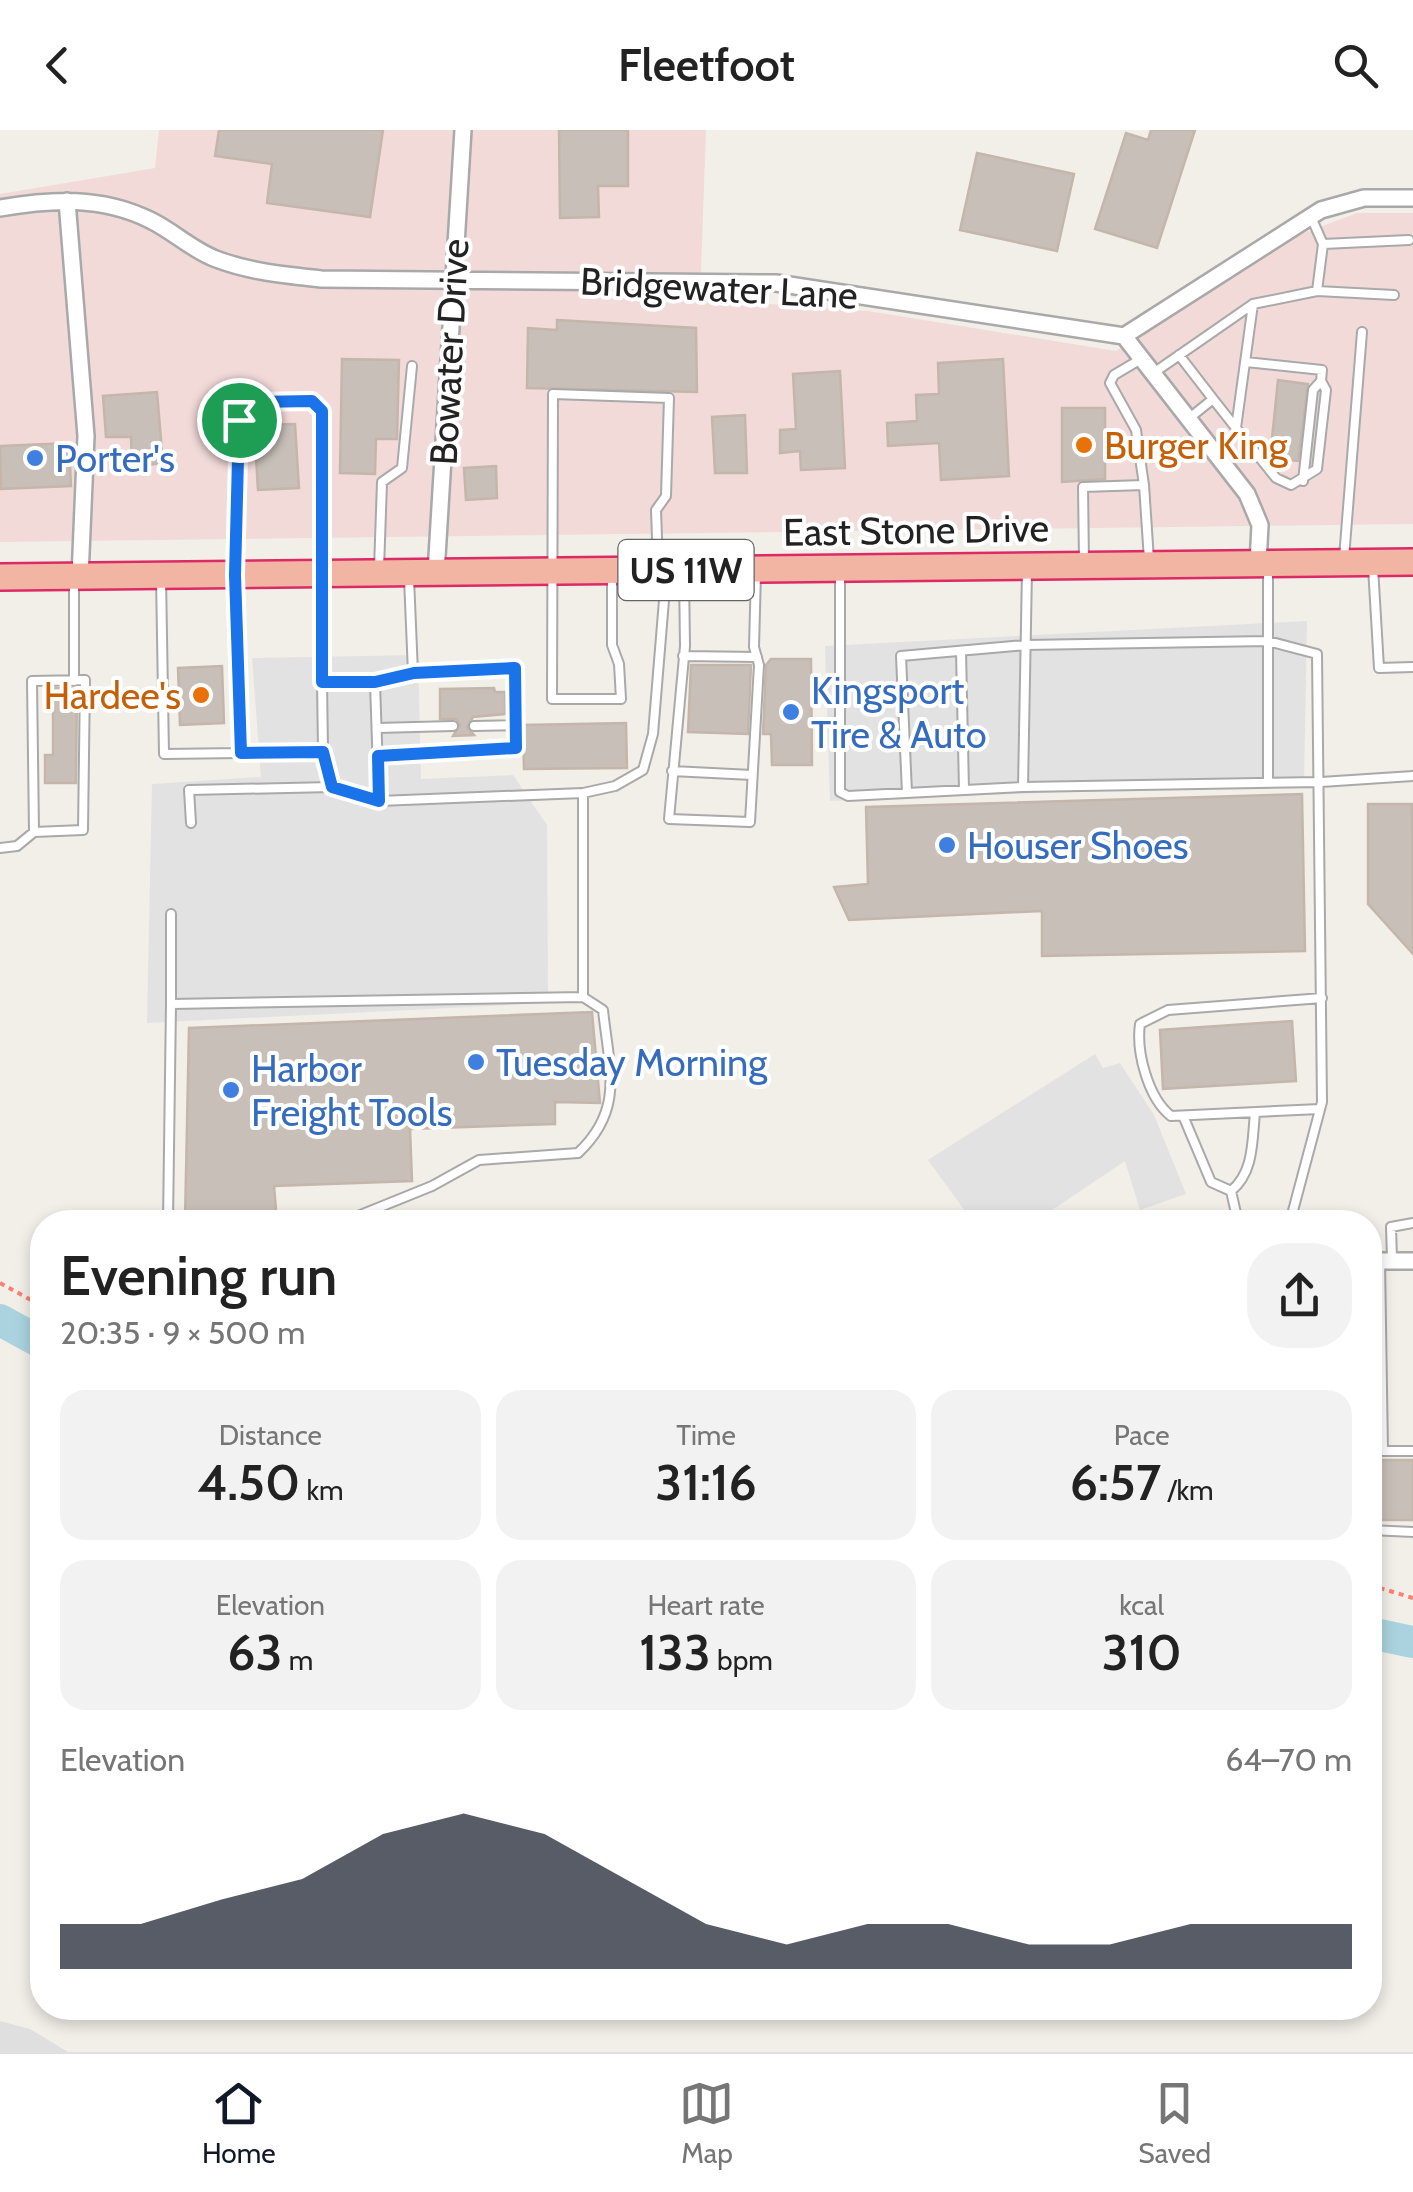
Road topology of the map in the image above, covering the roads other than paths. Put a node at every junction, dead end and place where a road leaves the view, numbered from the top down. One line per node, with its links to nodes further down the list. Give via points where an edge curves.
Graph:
1 (463, 130): 8 (street, Bowater Drive)
2 (1413, 198): 5 (street, via 1364,198)
3 (67, 200): 4 (street, Bridgewater Lane); 8 (street, Bridgewater Lane, via 150,220 212,258 248,270 321,279); 42 (street, via 86,436)
4 (0, 208)
5 (1310, 216): 7 (lane); 13 (street)
6 (1409, 240): 7 (lane)
7 (1323, 244): 9 (lane)
8 (451, 278): 13 (street, Bridgewater Lane, via 776,283); 38 (street, Bowater Drive)
9 (1317, 292): 10 (lane); 11 (lane)
10 (1394, 295)
11 (1253, 304): 14 (lane); 16 (lane)
12 (1362, 332): 23 (lane)
13 (1124, 336): 15 (street)
14 (1179, 355): 18 (lane); 19 (lane)
15 (1141, 358): 18 (street); 22 (lane, via 1110,383 1136,430)
16 (1246, 362): 21 (lane); 21 (lane, via 1322,370 1326,390 1317,468 1292,485 1276,478)
17 (412, 366): 36 (lane, via 402,468 382,482)
18 (1152, 374): 20 (street)
19 (1213, 399): 20 (lane); 21 (lane)
20 (1186, 420): 26 (street, via 1258,513)
21 (1236, 428)
22 (1144, 484): 27 (lane); 29 (lane, via 1082,487)
23 (1344, 562): 24 (highway, East Stone Drive / US 11W); 26 (highway, East Stone Drive / US 11W)
24 (1372, 562): 25 (highway, East Stone Drive / US 11W); 48 (lane, via 1379,668)
25 (1413, 562)
26 (1263, 563): 27 (highway, East Stone Drive / US 11W); 43 (lane)
27 (1149, 564): 29 (highway, East Stone Drive / US 11W)
28 (1027, 566): 29 (highway, East Stone Drive / US 11W); 30 (highway, East Stone Drive / US 11W); 44 (lane)
29 (1084, 566)
30 (840, 568): 31 (highway, East Stone Drive / US 11W); 69 (lane, via 840,792)
31 (756, 570): 33 (highway, East Stone Drive / US 11W); 47 (lane)
32 (612, 571): 33 (highway, East Stone Drive / US 11W); 34 (highway, East Stone Drive / US 11W); 34 (lane, via 620,699 552,699)
33 (670, 571): 34 (lane, via 656,510 666,496 669,398 553,394); 46 (lane); 68 (lane, via 653,734 642,770 615,786)
34 (552, 572): 38 (highway, East Stone Drive / US 11W)
35 (324, 574): 36 (highway, East Stone Drive / US 11W); 39 (highway, East Stone Drive / US 11W); 39 (lane, via 322,411 312,401 256,402 239,420); 51 (lane)
36 (379, 574): 37 (highway, East Stone Drive / US 11W)
37 (409, 574): 38 (highway, East Stone Drive / US 11W); 49 (lane)
38 (436, 574)
39 (235, 575): 40 (highway, East Stone Drive / US 11W); 58 (lane)
40 (161, 576): 42 (highway, East Stone Drive / US 11W); 58 (lane, via 164,754)
41 (0, 577): 42 (highway, East Stone Drive / US 11W)
42 (77, 577): 50 (lane)
43 (1268, 641): 44 (lane); 63 (lane, via 1316,654); 64 (lane)
44 (1024, 645): 45 (lane); 66 (lane)
45 (961, 651): 67 (lane); 69 (lane, via 901,656)
46 (683, 656): 47 (lane); 60 (lane)
47 (757, 657): 61 (lane)
48 (1413, 667)
49 (414, 673): 52 (lane); 53 (lane, via 515,668)
50 (74, 680): 72 (lane, via 32,681); 72 (lane, via 84,680 84,830)
51 (322, 682): 52 (lane); 57 (lane)
52 (375, 682): 56 (lane)
53 (516, 725): 55 (lane); 59 (lane, via 516,748)
54 (453, 726): 56 (lane)
55 (474, 726)
56 (377, 728): 59 (lane)
57 (323, 752): 58 (lane); 65 (lane)
58 (241, 753)
59 (378, 756): 70 (lane)
60 (672, 771): 61 (lane); 61 (lane, via 670,819 750,822)
61 (752, 775)
62 (1413, 776): 63 (lane)
63 (1321, 782): 64 (lane); 76 (lane)
64 (1268, 784): 66 (lane)
65 (332, 787): 70 (lane); 71 (lane, via 190,790)
66 (1023, 788): 67 (lane)
67 (964, 790): 69 (lane)
68 (583, 792): 70 (lane); 75 (lane)
69 (907, 793)
70 (379, 801)
71 (191, 823)
72 (34, 832): 73 (lane, via 17,846)
73 (0, 848)
74 (171, 914): 77 (lane)
75 (583, 997): 77 (lane); 83 (lane, via 602,1010 612,1090 597,1136 578,1153 479,1160)
76 (1322, 998): 78 (lane); 80 (lane, via 1168,1010 1140,1024 1155,1098 1171,1116)
77 (171, 1004): 82 (lane)
78 (1320, 1108): 79 (lane); 85 (lane)
79 (1255, 1113): 80 (lane); 81 (lane, via 1249,1165)
80 (1184, 1118): 81 (lane, via 1212,1182)
81 (1230, 1192): 84 (lane)
82 (168, 1210)
83 (374, 1210)
84 (1235, 1210)
85 (1293, 1210)
86 (1413, 1223): 87 (lane, via 1391,1227)
87 (1382, 1258)
88 (1382, 1261): 89 (street)
89 (1413, 1261)
90 (1382, 1356): 91 (lane, via 1383,1451)
91 (1413, 1451)
92 (1382, 1531): 93 (lane)
93 (1413, 1532)

